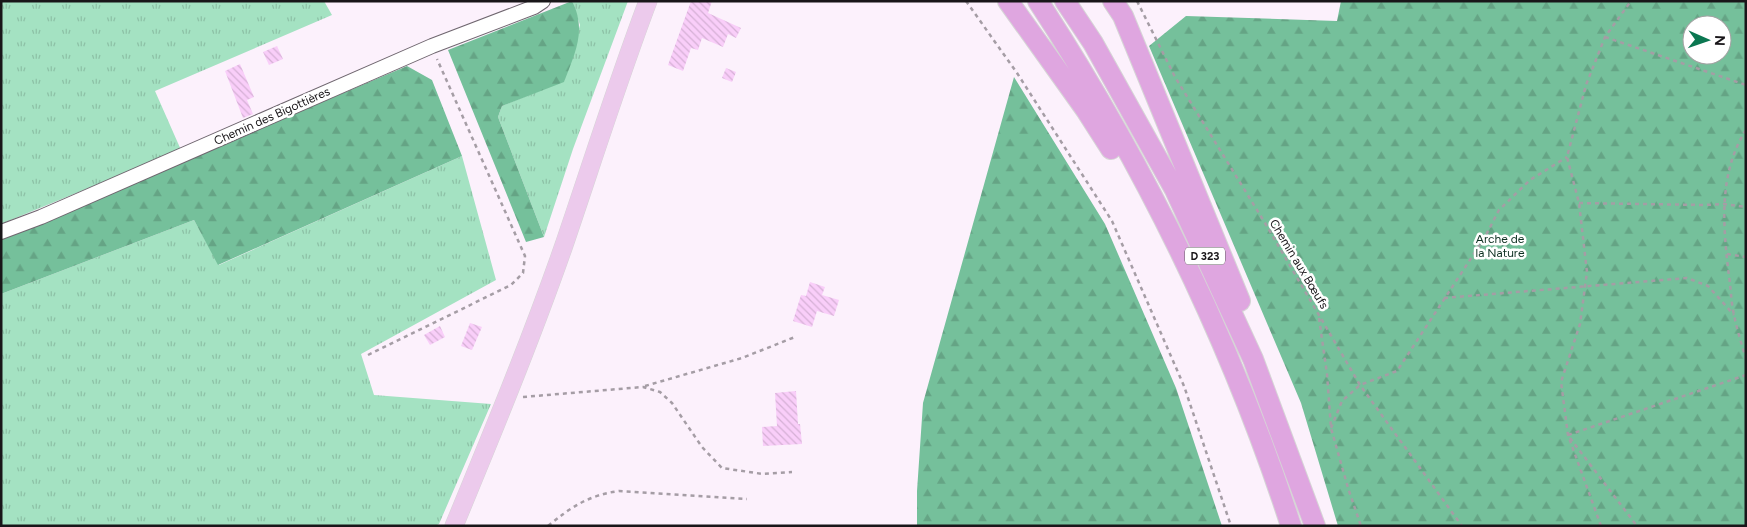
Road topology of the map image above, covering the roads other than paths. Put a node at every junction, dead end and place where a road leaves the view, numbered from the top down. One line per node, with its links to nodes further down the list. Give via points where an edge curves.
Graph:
1 (543, 1): 7 (street, Chemin des Bigottières)
2 (648, 1): 9 (main road, via 562,249)
3 (1008, 1): 8 (highway, via 1092,118 1160,230)
4 (1038, 1): 8 (highway, D 323, via 1072,55)
5 (1065, 1): 11 (highway, D 323, via 1093,44 1175,190 1253,359)
6 (1113, 1): 11 (highway, via 1123,16 1285,410)
7 (1, 232)
8 (1178, 248): 10 (highway, D 323, via 1238,382)
9 (454, 526)
10 (1291, 526)
11 (1315, 526)

